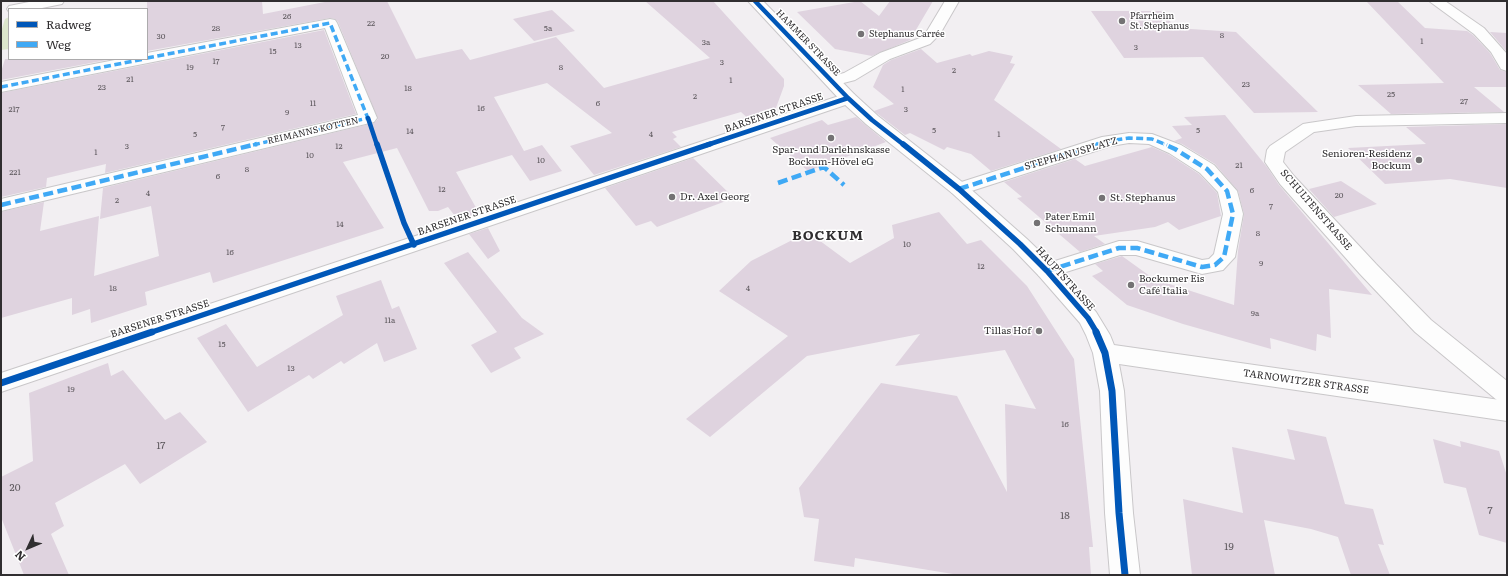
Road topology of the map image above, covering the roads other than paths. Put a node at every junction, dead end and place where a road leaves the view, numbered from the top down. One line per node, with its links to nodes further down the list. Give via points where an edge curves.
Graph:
1 (57, 1): 5 (street)
2 (755, 1): 9 (street, HAMMER STRASSE)
3 (952, 1): 9 (street, via 933,34 925,41 885,56 849,77)
4 (1436, 1): 8 (street, via 1479,32 1498,50)
5 (19, 8)
6 (148, 58): 14 (street, REIMANNS KOTTEN, via 330,23 368,118)
7 (139, 60): 10 (street)
8 (1507, 66)
9 (832, 81): 11 (street, HAMMER STRASSE)
10 (1, 86)
11 (848, 98): 13 (street, HAUPTSTRASSE); 17 (street, BARSENER STRASSE)
12 (1507, 118): 18 (street, SCHULTENSTRASSE, via 1356,120 1309,128 1276,150 1274,162 1287,180 1423,326)
13 (959, 189): 15 (street, HAUPTSTRASSE); 15 (street, STEPHANUSPLATZ, via 1108,141 1129,138 1152,139 1175,149 1207,169 1227,191 1233,214 1224,257 1216,266 1202,266 1137,248 1119,248)
14 (1, 205)
15 (1047, 271): 16 (street, HAUPTSTRASSE, via 1088,318)
16 (1105, 353): 19 (street, TARNOWITZER STRASSE); 20 (street, HAUPTSTRASSE, via 1112,391)
17 (1, 383)
18 (1507, 394)
19 (1507, 411)
20 (1125, 575)

